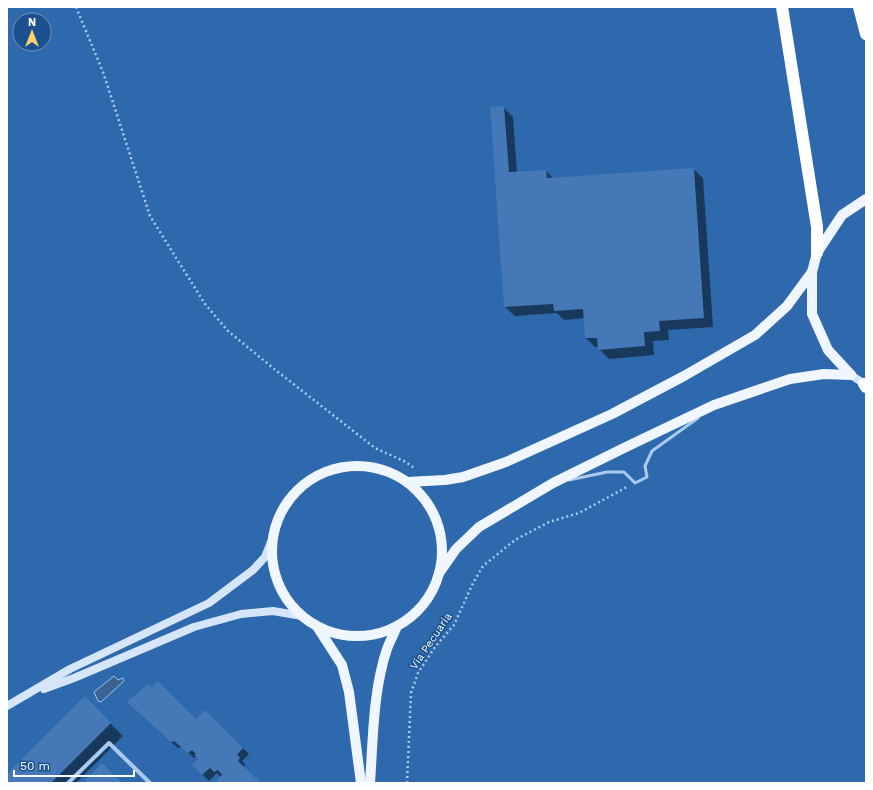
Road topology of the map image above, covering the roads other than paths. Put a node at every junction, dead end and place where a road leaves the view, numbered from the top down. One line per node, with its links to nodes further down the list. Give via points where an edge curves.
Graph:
1 (782, 7): 5 (highway, via 817,227)
2 (859, 7): 3 (highway)
3 (866, 34)
4 (866, 199): 5 (main road, via 842,215)
5 (817, 254): 6 (main road)
6 (812, 272): 7 (main road, via 812,314 828,350); 10 (main road, via 787,306 756,335 612,414 506,462 445,480)
7 (850, 375): 8 (street); 9 (main road, via 824,374 790,379)
8 (865, 385)
9 (714, 405): 11 (main road); 11 (lane, via 652,451 645,466 647,477 635,484 624,472 607,472)
10 (407, 482): 12 (main road, via 380,470 361,467 340,468 321,474 305,484 290,499 278,519); 13 (main road, via 432,512 438,527)
11 (553, 483): 13 (main road, via 479,527 456,549)
12 (273, 537): 14 (main road, via 272,558 276,577 283,594); 17 (street, via 265,557 253,570 209,603 70,669)
13 (440, 572): 15 (main road, via 427,602)
14 (302, 616): 16 (main road); 17 (street, via 273,611 241,614 194,627 74,678)
15 (397, 626): 16 (main road, via 380,633 361,635 340,634); 22 (main road, via 387,649 375,707)
16 (318, 628): 21 (main road, via 342,665 349,692)
17 (19, 698): 18 (street)
18 (7, 706)
19 (68, 783): 20 (street, via 108,743)
20 (150, 783)
21 (361, 783)
22 (370, 783)

